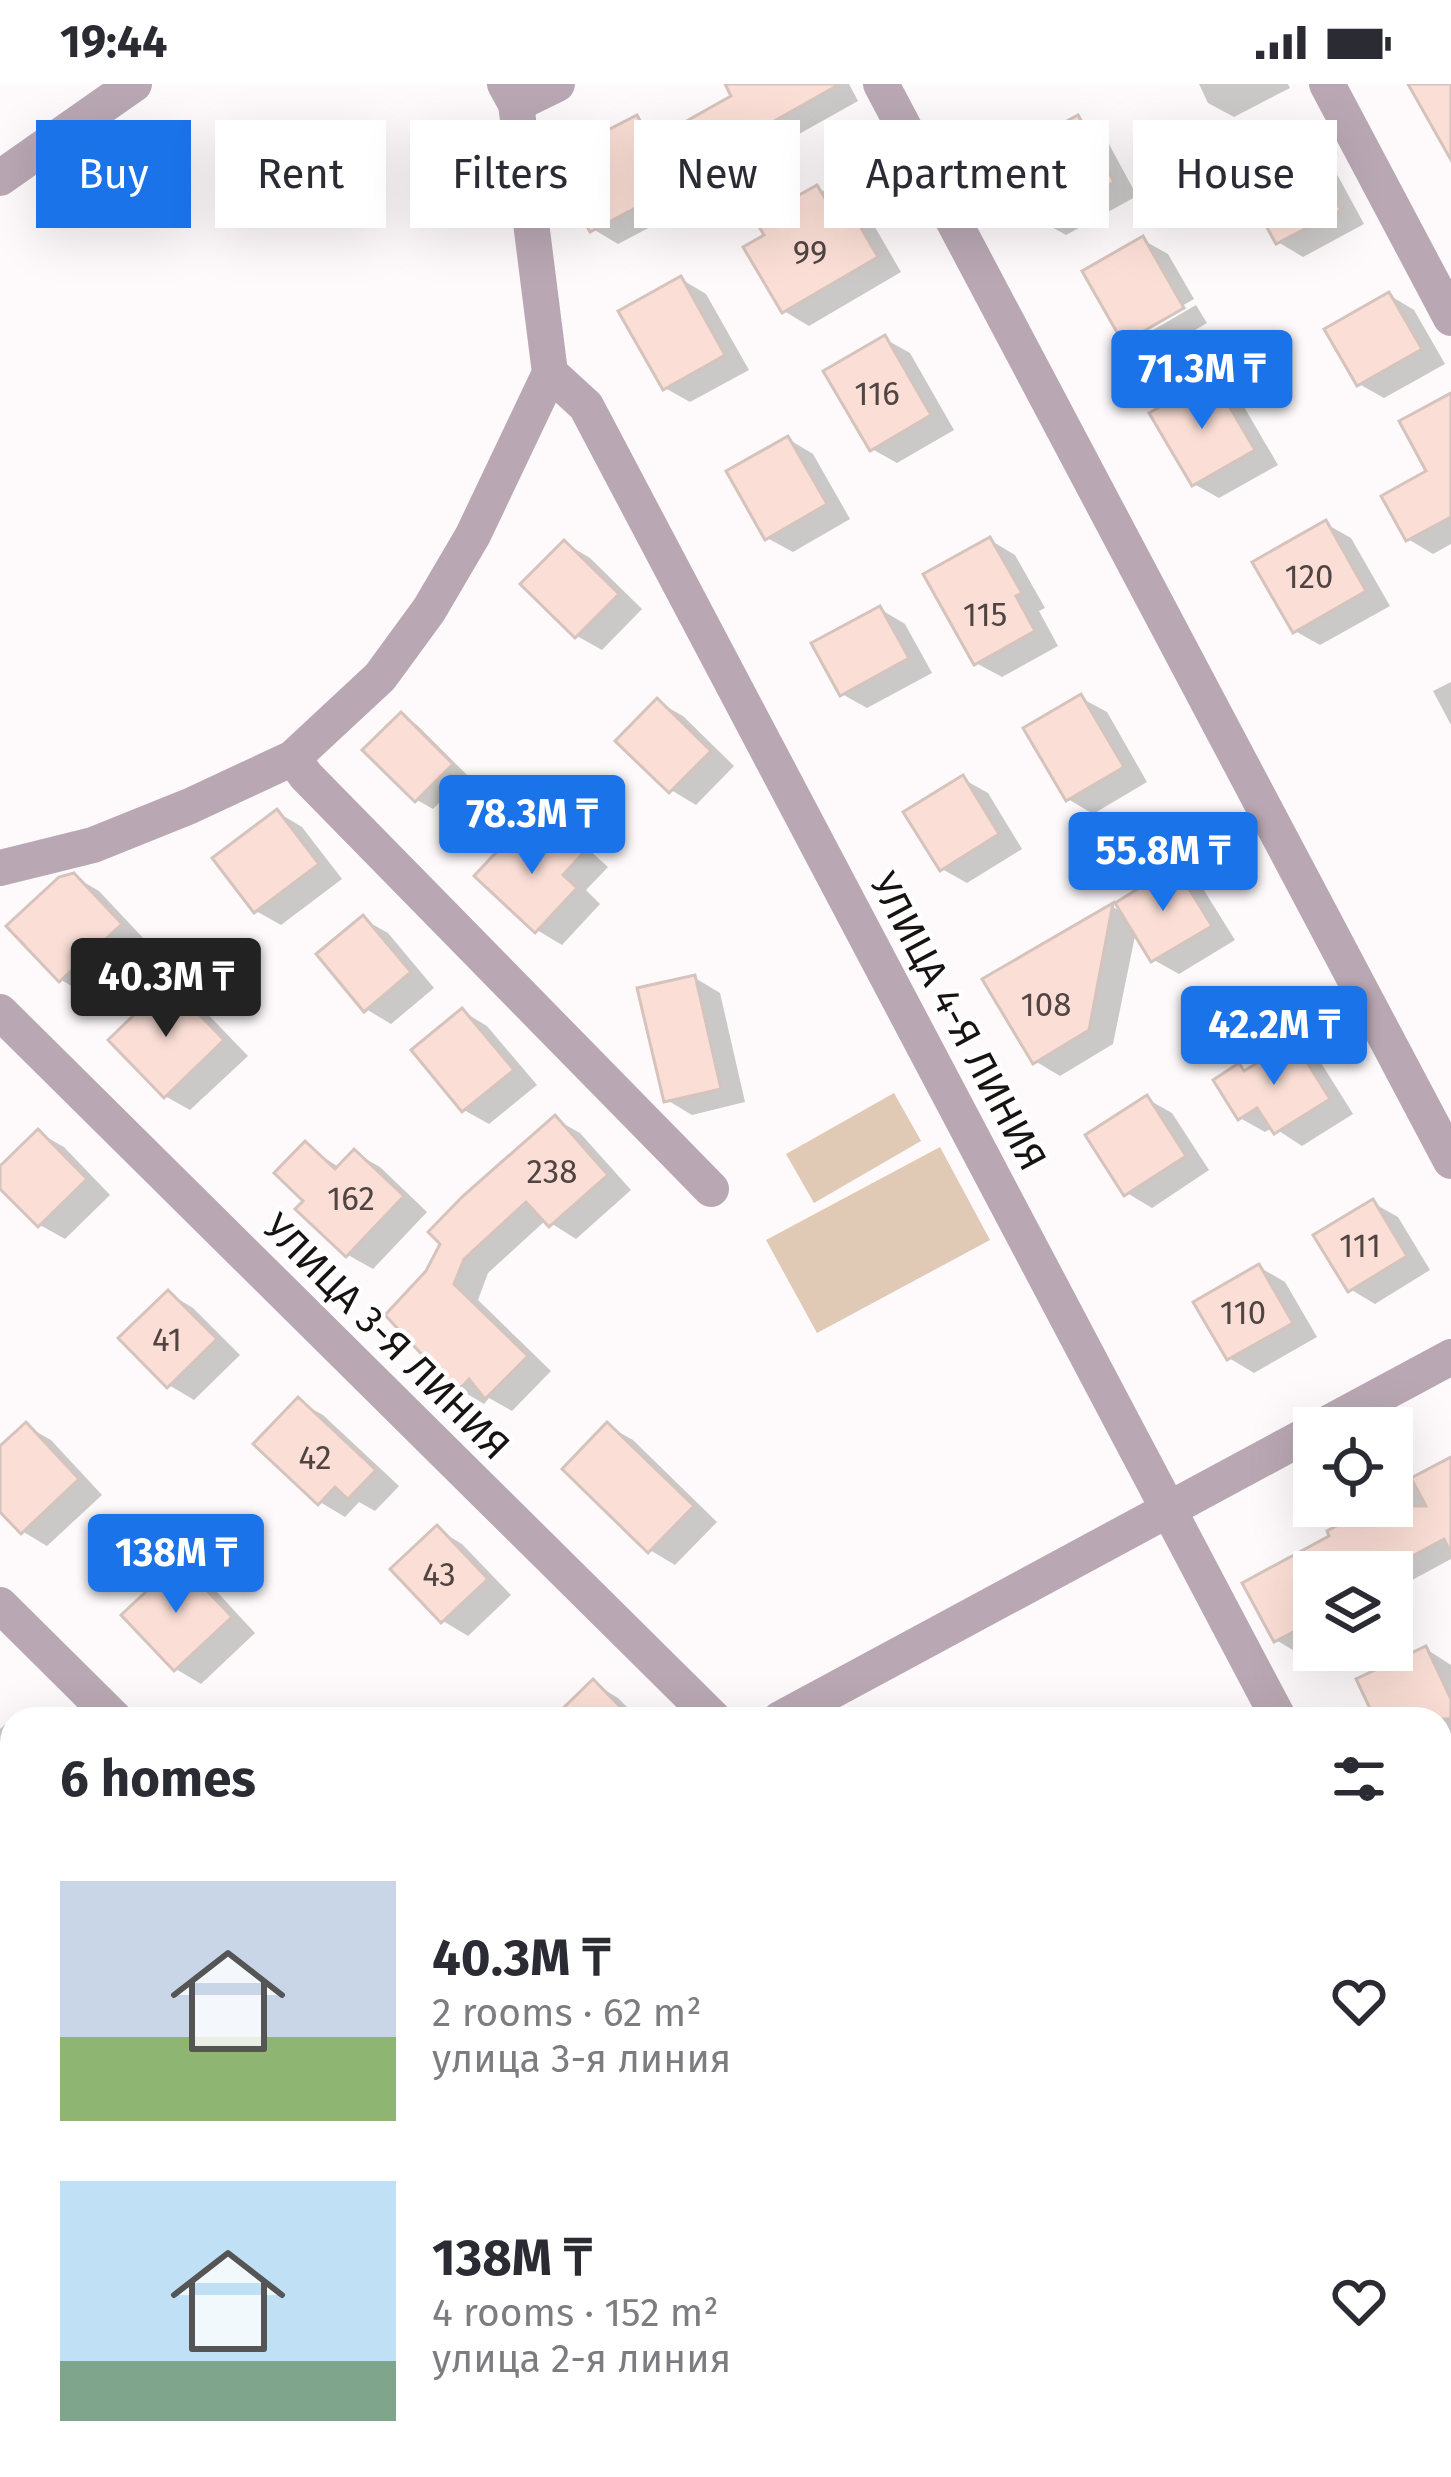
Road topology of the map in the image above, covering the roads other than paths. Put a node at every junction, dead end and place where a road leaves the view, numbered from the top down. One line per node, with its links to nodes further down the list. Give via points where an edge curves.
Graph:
1 (134, 84): 6 (street)
2 (557, 84): 5 (street)
3 (881, 84): 12 (street)
4 (1327, 84): 7 (street)
5 (511, 94): 8 (street)
6 (0, 178)
7 (1451, 318)
8 (550, 373): 9 (street, via 429,610 380,677); 17 (street, УЛИЦА 4-Я ЛИНИЯ, via 586,406)
9 (293, 758): 10 (street, via 93,845); 13 (street)
10 (0, 868)
11 (0, 1012): 20 (street, УЛИЦА 3-Я ЛИНИЯ)
12 (1451, 1160)
13 (711, 1189)
14 (1451, 1357): 15 (street)
15 (1357, 1407)
16 (1293, 1441): 17 (street)
17 (1168, 1509): 21 (street); 22 (street, УЛИЦА 4-Я ЛИНИЯ)
18 (0, 1605): 19 (street)
19 (103, 1707)
20 (702, 1707)
21 (802, 1707)
22 (1273, 1707)

